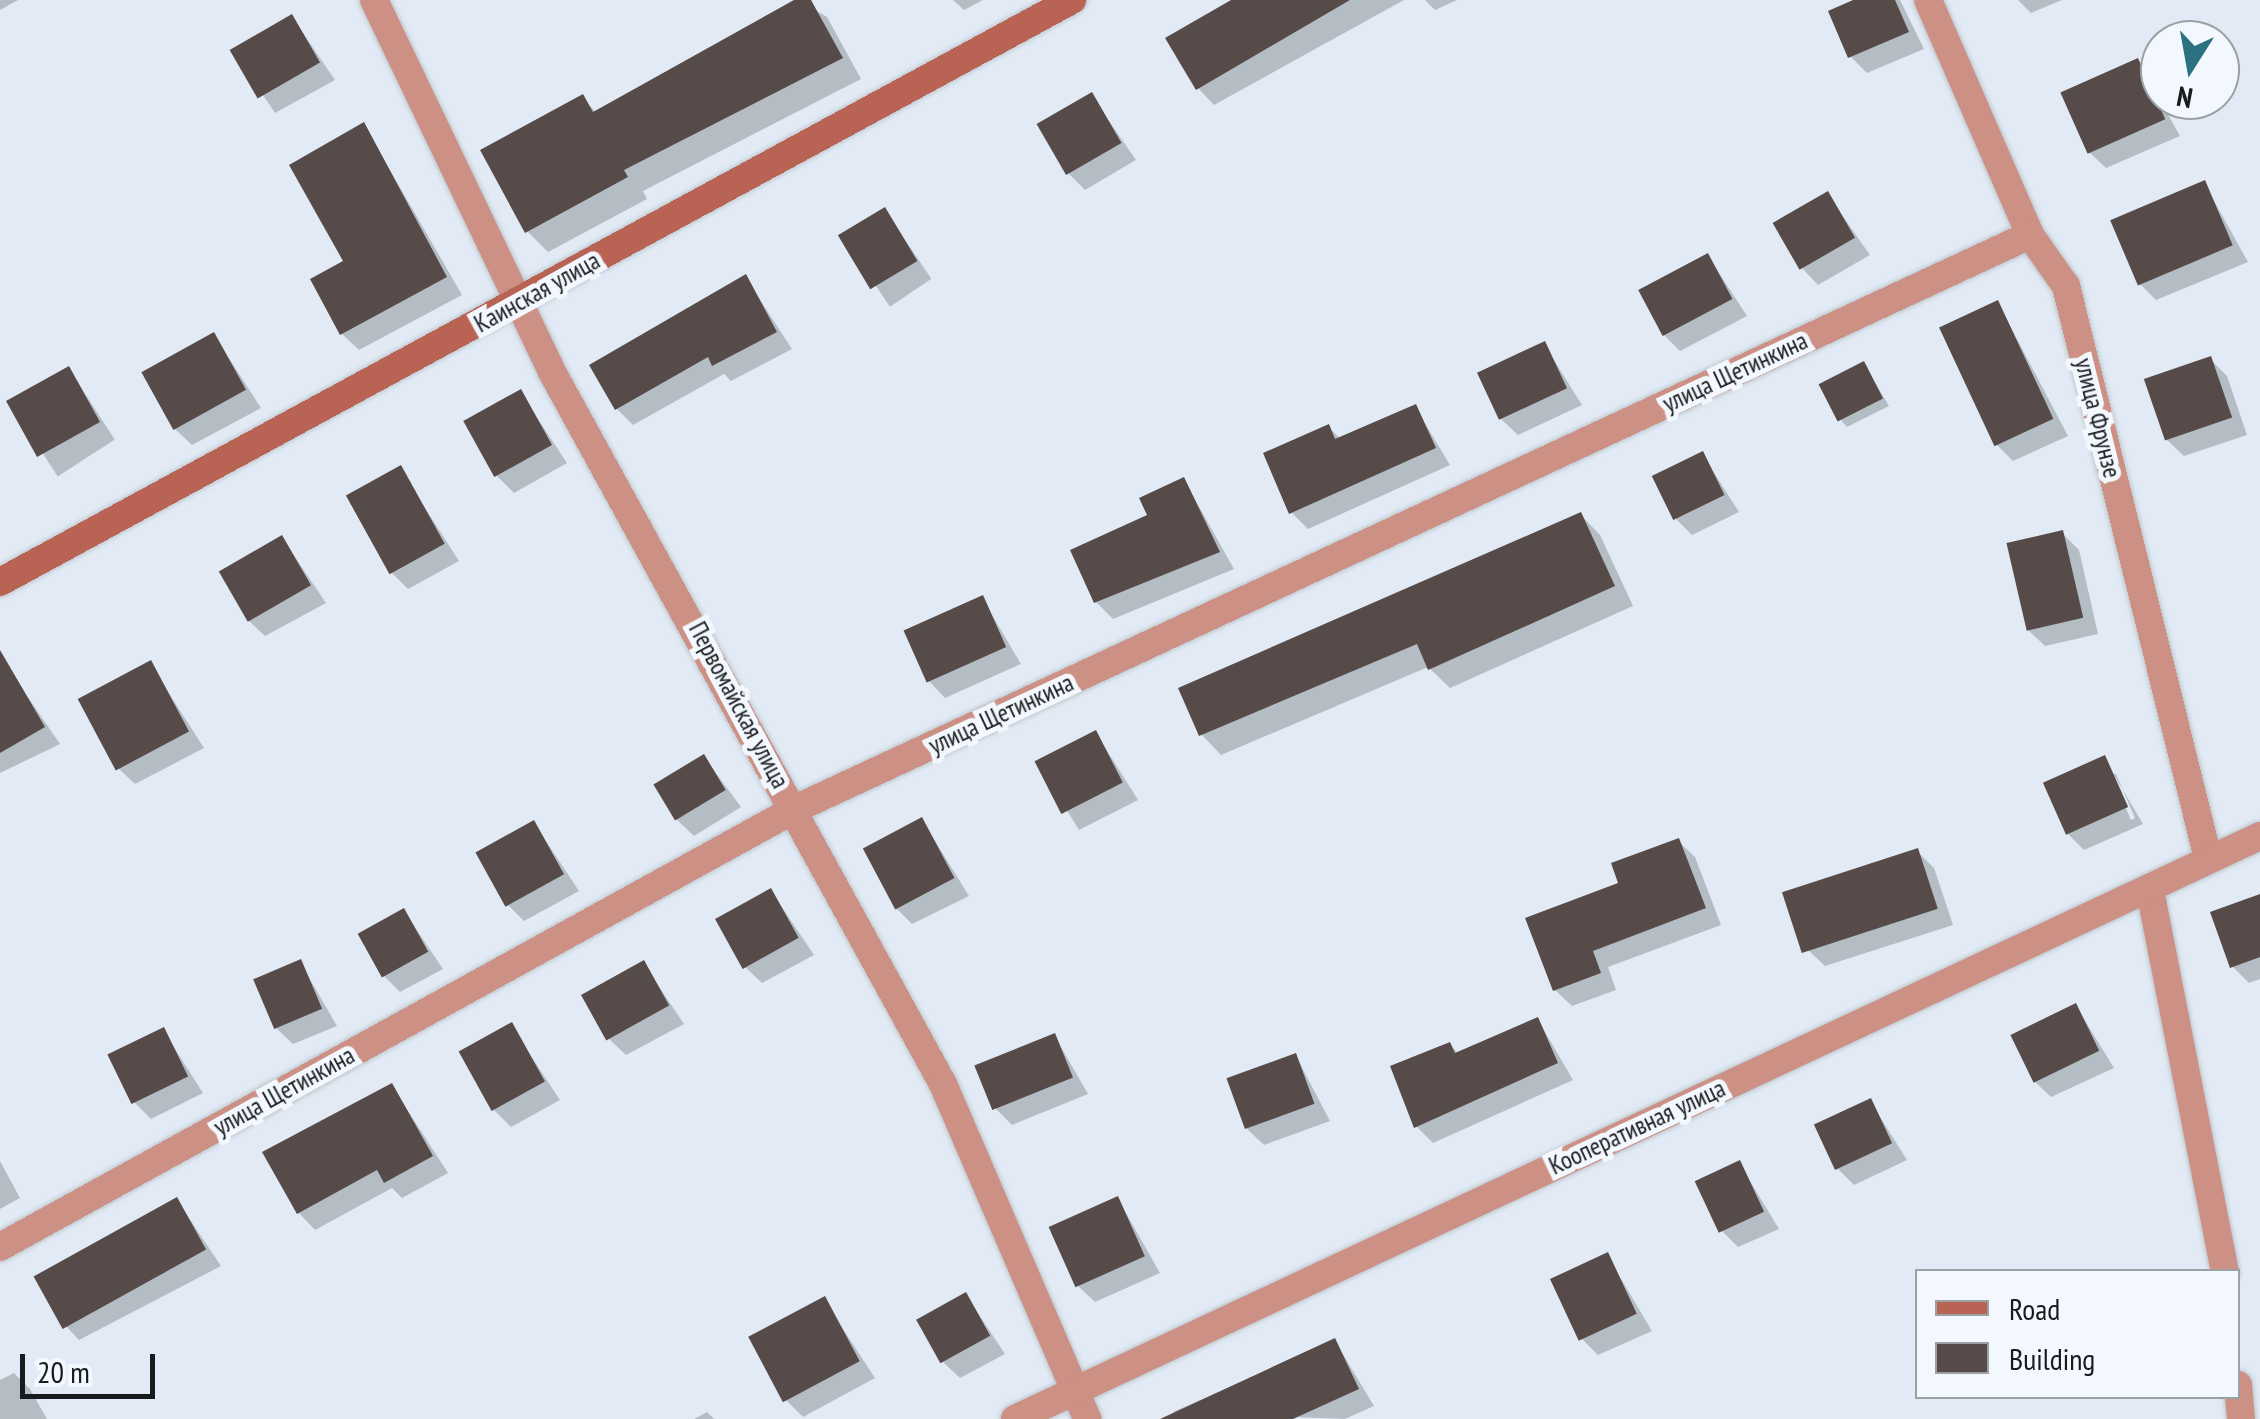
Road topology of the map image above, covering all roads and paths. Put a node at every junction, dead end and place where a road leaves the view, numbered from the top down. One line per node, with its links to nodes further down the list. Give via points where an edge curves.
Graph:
1 (374, 0): 5 (street, Первомайская улица)
2 (1072, 0): 5 (main road, Каинская улица)
3 (1928, 0): 4 (street, улица Фрунзе)
4 (2030, 235): 7 (street, улица Щетинкина); 9 (street, улица Фрунзе, via 2066,286)
5 (518, 302): 6 (main road, Каинская улица); 7 (street, Первомайская улица)
6 (0, 582)
7 (795, 810): 11 (street, улица Щетинкина); 13 (street, Первомайская улица, via 943,1084)
8 (2260, 836): 9 (street, Кооперативная улица)
9 (2208, 858): 10 (street, Кооперативная улица)
10 (2150, 890): 12 (street); 13 (street, Кооперативная улица)
11 (0, 1247)
12 (2224, 1269)
13 (1072, 1389): 14 (street, Кооперативная улица); 15 (street, Первомайская улица)
14 (1015, 1419)
15 (1087, 1419)

